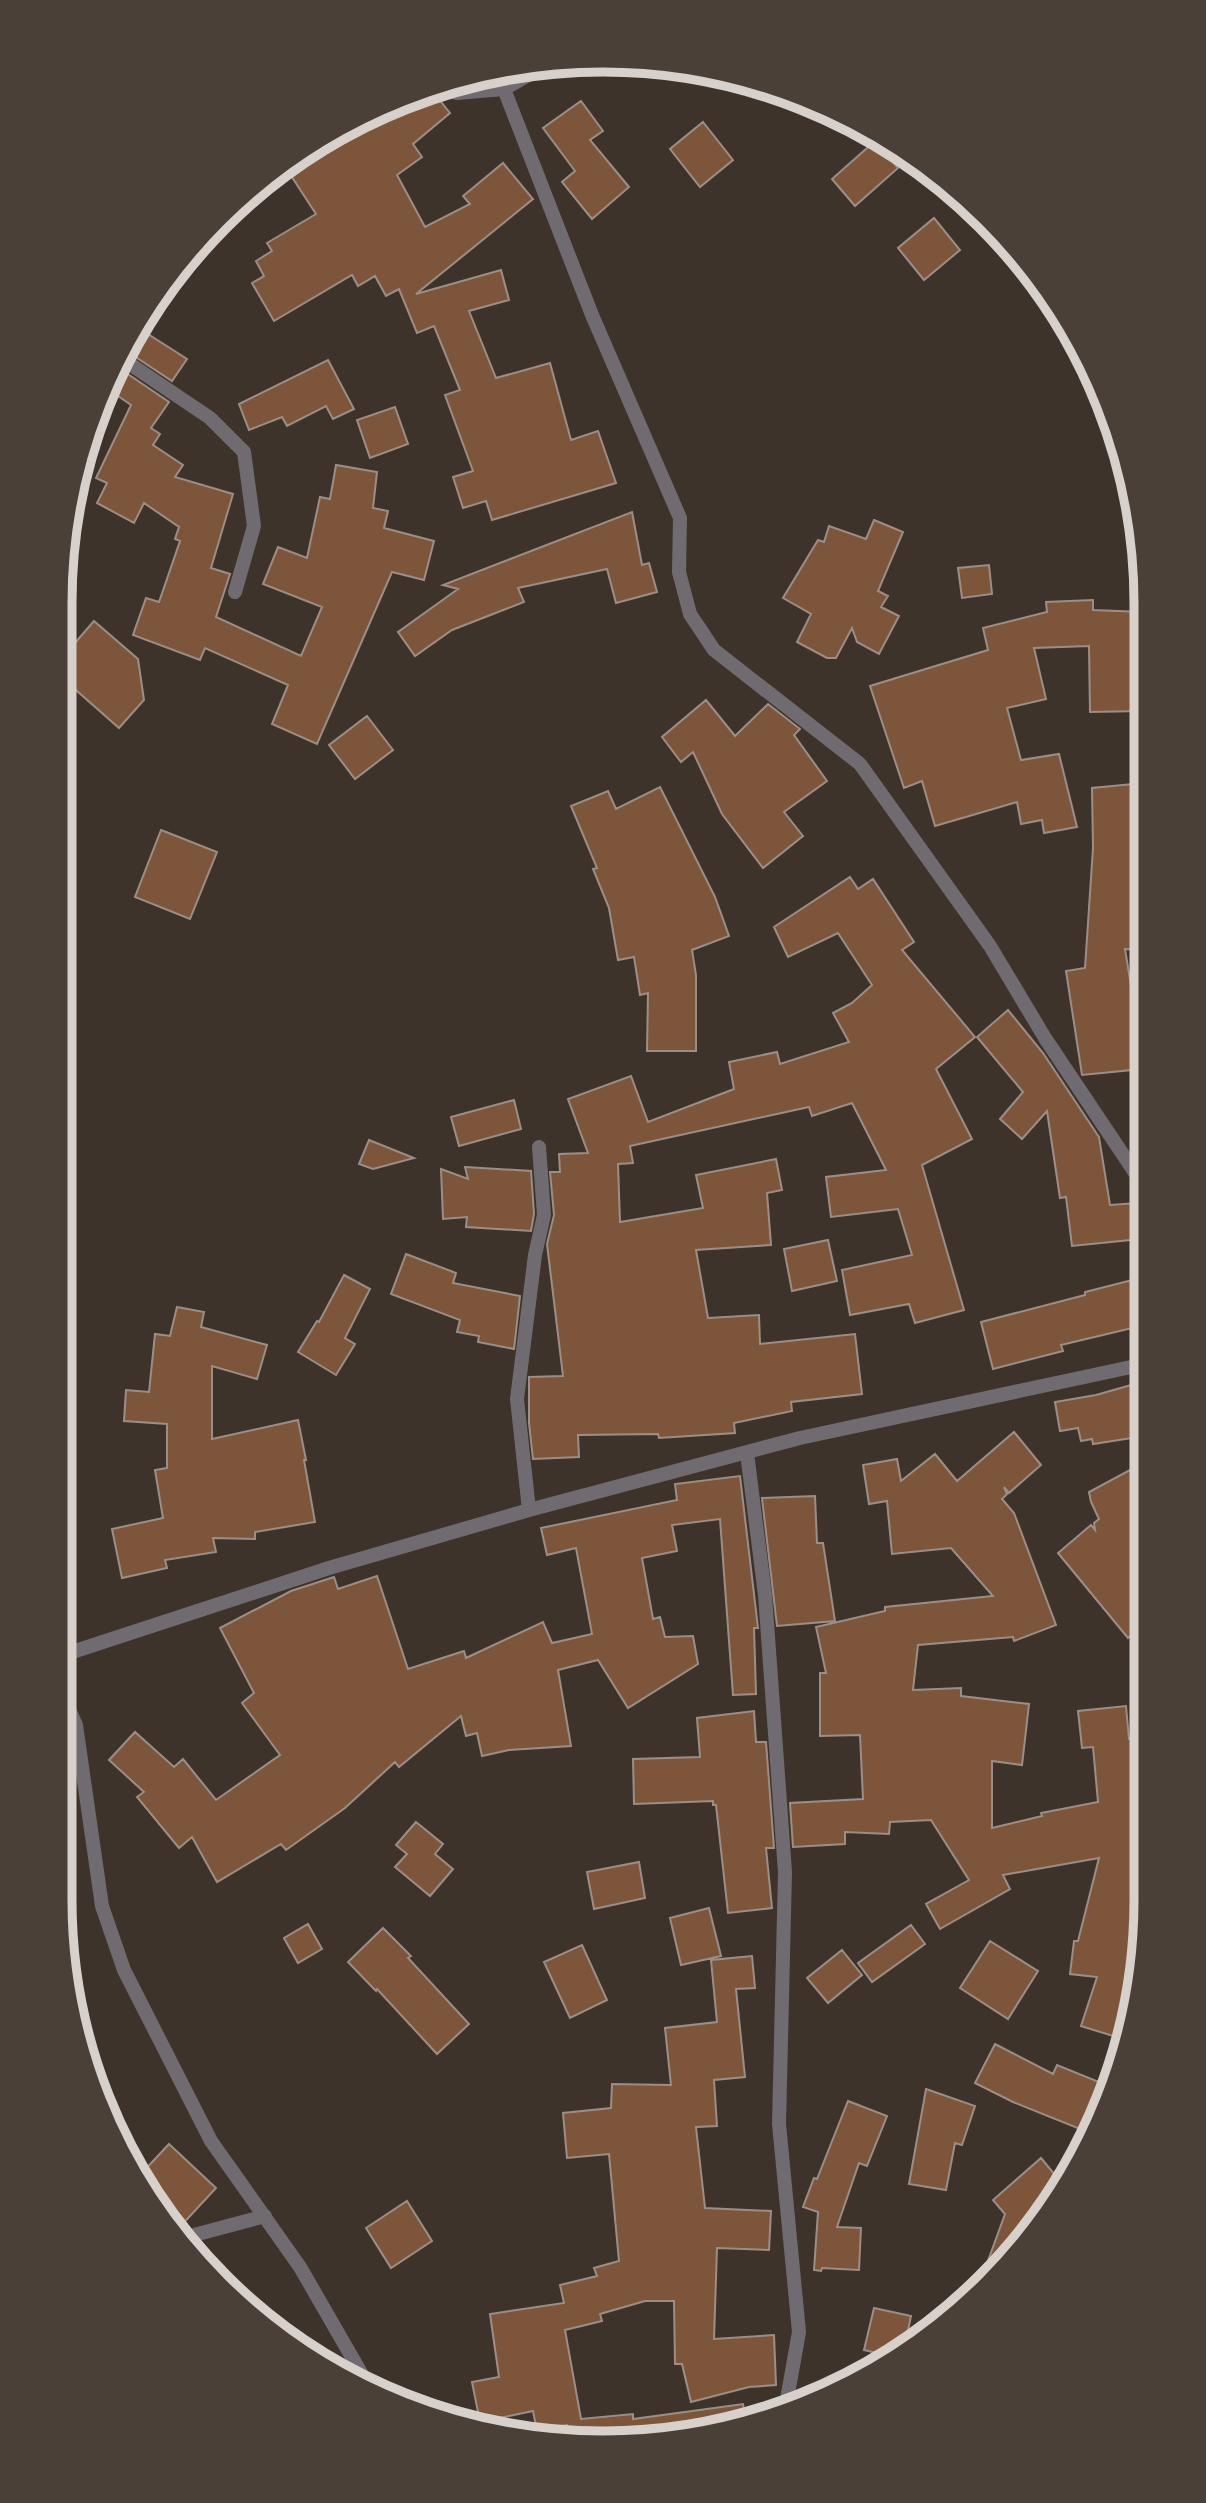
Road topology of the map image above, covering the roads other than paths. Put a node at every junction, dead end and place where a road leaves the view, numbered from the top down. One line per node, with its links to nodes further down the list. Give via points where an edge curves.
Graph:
1 (524, 78): 2 (street)
2 (504, 89): 3 (street); 7 (street, via 592,315 680,518 679,572 690,614 714,650 860,764 990,946)
3 (456, 93)
4 (129, 364): 5 (street, via 210,418 244,452 254,526)
5 (236, 592)
6 (539, 1147): 10 (street, via 544,1215 517,1399)
7 (1134, 1171)
8 (1134, 1366): 9 (street)
9 (747, 1453): 10 (street); 16 (street, via 765,1595 785,1872 779,2124 799,2332)
10 (529, 1510): 11 (street, via 329,1568)
11 (72, 1652)
12 (72, 1716): 13 (street, via 102,1906 124,1970 211,2141)
13 (265, 2216): 14 (street); 15 (street)
14 (192, 2236)
15 (361, 2372)
16 (787, 2398)

